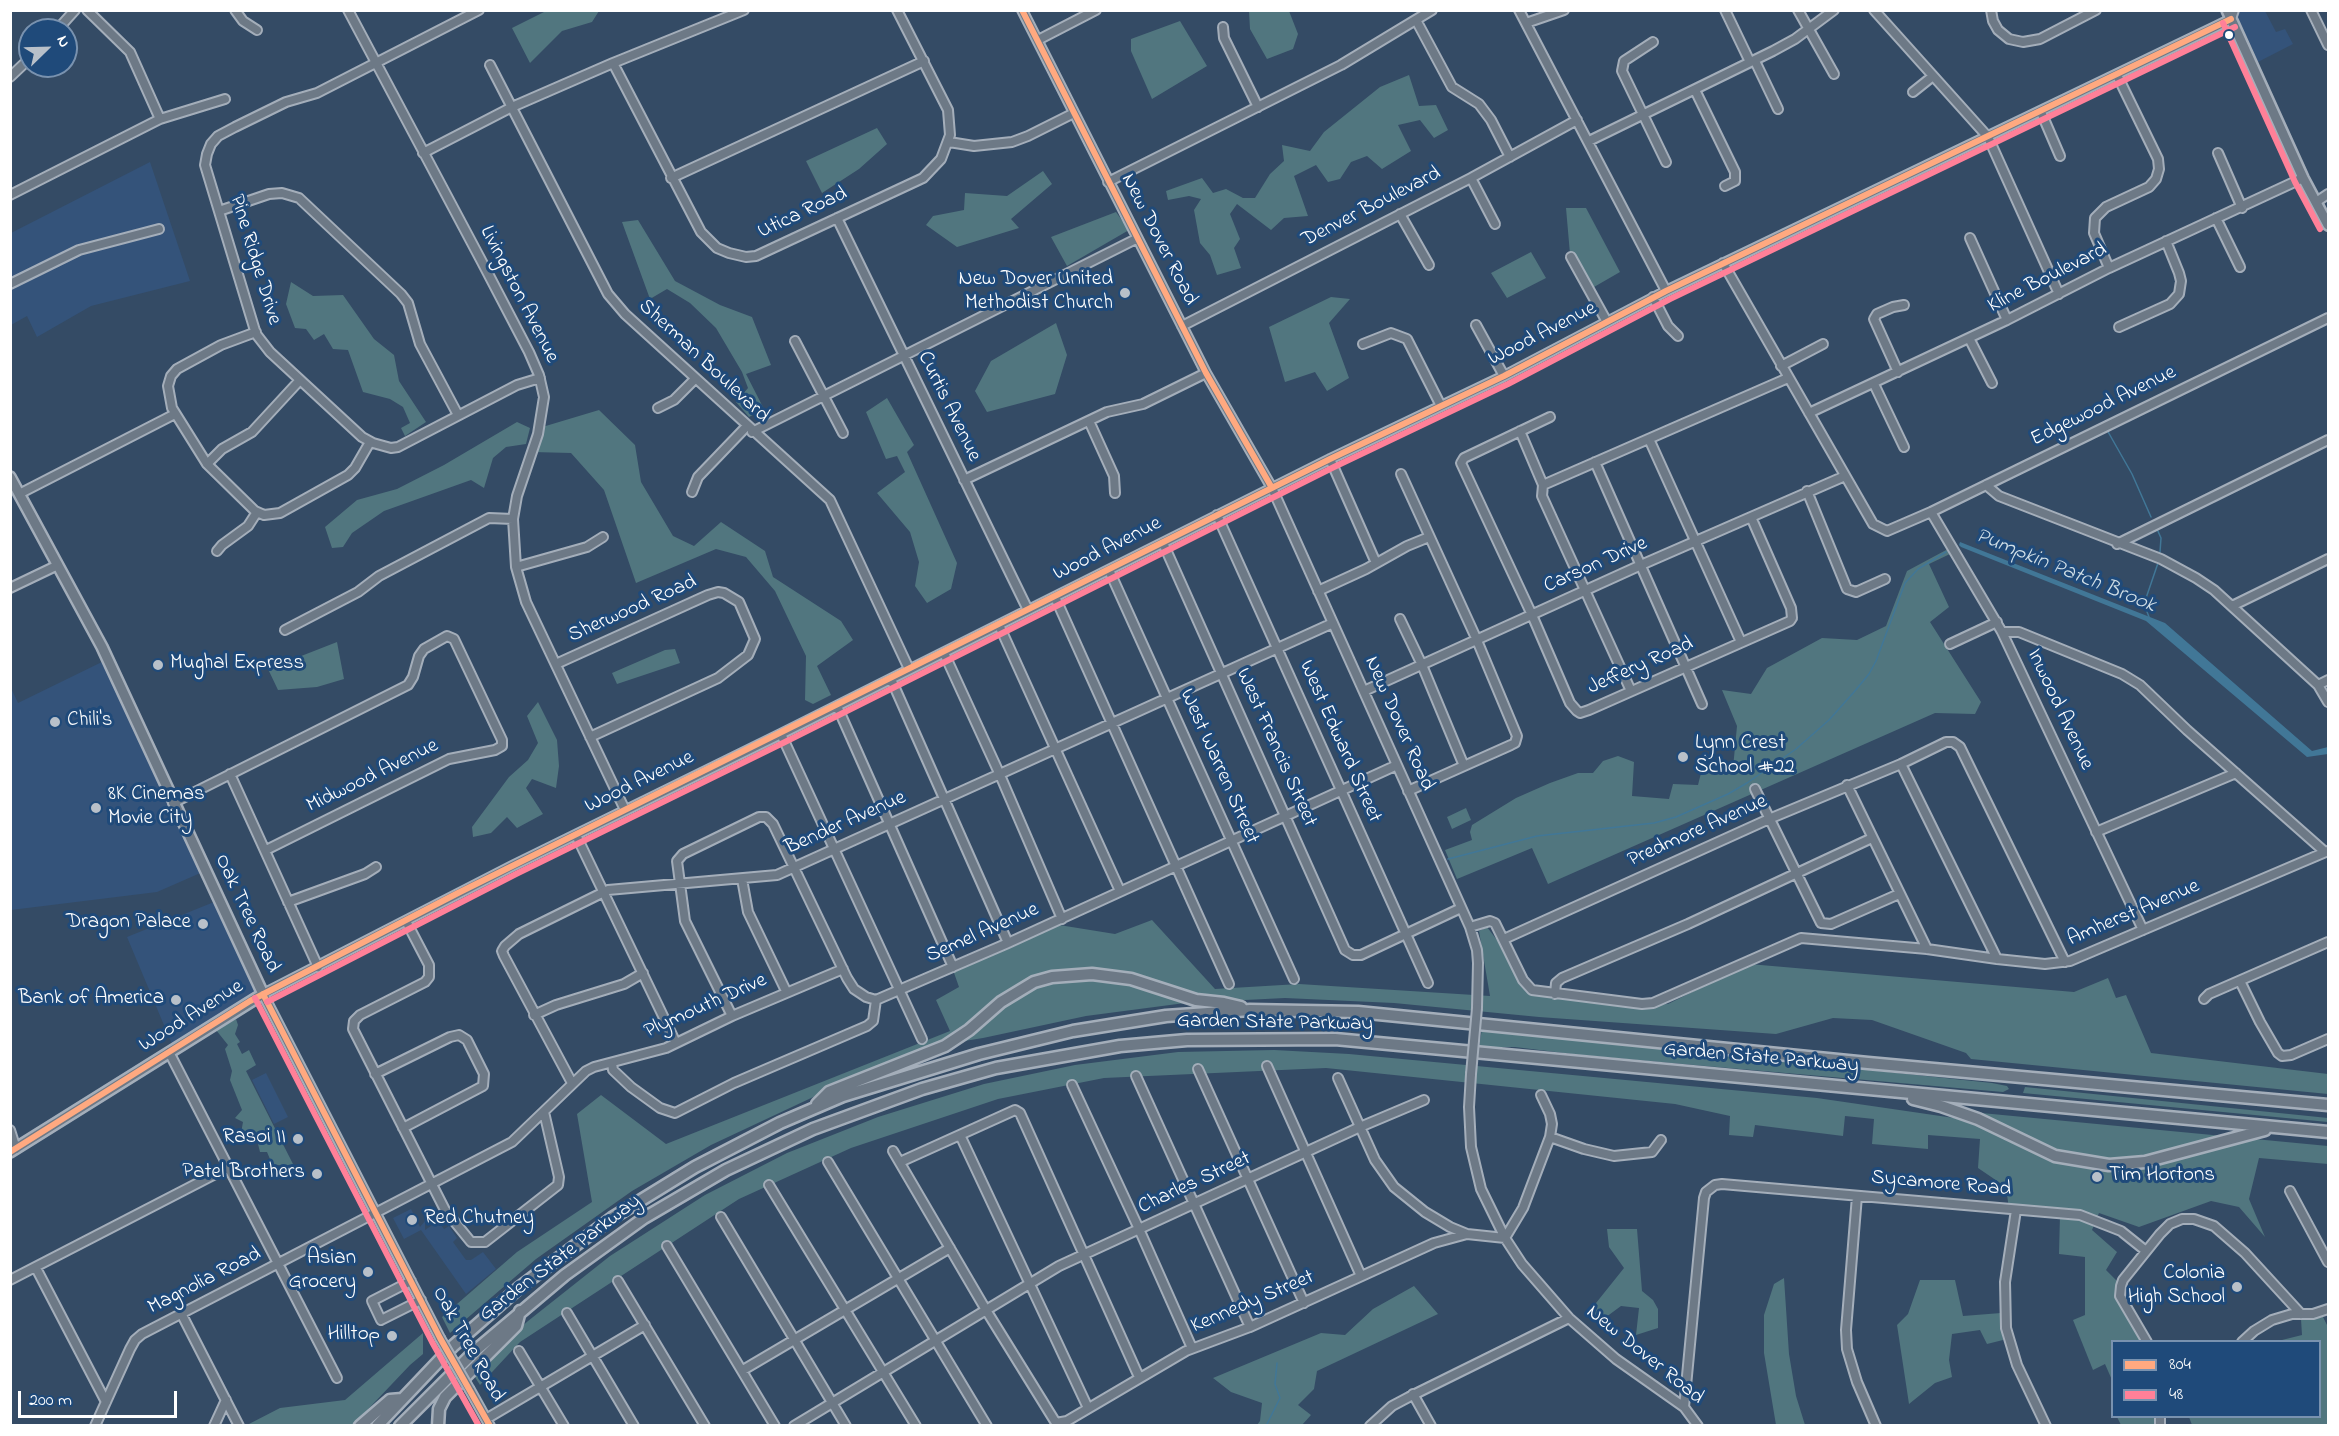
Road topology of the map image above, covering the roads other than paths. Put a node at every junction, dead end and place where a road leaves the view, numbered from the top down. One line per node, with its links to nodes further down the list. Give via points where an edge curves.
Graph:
1 (87, 10): 46 (street, via 130,52)
2 (235, 10): 25 (street)
3 (348, 10): 32 (street, Livingston Avenue)
4 (479, 10): 32 (street)
5 (744, 10): 19 (street)
6 (897, 10): 29 (street)
7 (1022, 10): 26 (street, New Dover Road)
8 (1096, 10): 26 (street)
9 (1432, 10): 21 (street)
10 (1519, 10): 22 (street)
11 (1564, 10): 22 (street)
12 (1725, 10): 30 (street)
13 (1798, 10): 24 (street)
14 (1834, 10): 24 (street)
15 (1874, 10): 36 (street)
16 (1991, 10): 17 (street, via 1998,30 2009,39 2023,42 2040,39)
17 (2096, 10)
18 (2311, 10): 28 (street)
19 (734, 13): 31 (street)
20 (2231, 13): 35 (street, Wood Avenue); 58 (main road)
21 (1416, 20): 41 (street, via 1341,65); 54 (street, via 1452,87 1479,104)
22 (1526, 23): 47 (street)
23 (1223, 27): 41 (street, via 1224,38)
24 (1809, 28): 30 (street); 34 (street)
25 (257, 30)
26 (1038, 40): 44 (street, New Dover Road)
27 (1653, 42): 45 (street, via 1628,57 1622,66)
28 (2328, 45)
29 (924, 61): 50 (street, via 948,110); 56 (street)
30 (1753, 62): 37 (street); 42 (street)
31 (613, 63): 40 (street); 56 (street, Utica Road)
32 (376, 64): 51 (street, Livingston Avenue); 65 (street, Pine Ridge Drive, via 218,136 211,144 206,165)
33 (490, 65): 40 (street, Sherman Boulevard)
34 (1834, 74)
35 (2117, 75): 43 (street, Wood Avenue); 79 (street, via 2158,159 2159,169 2149,187 2106,207 2095,218 2094,233)
36 (1932, 76): 38 (street); 48 (street)
37 (1695, 90): 45 (street); 60 (street, via 1735,172 1735,181)
38 (1913, 92)
39 (225, 99): 46 (street)
40 (512, 107): 51 (street); 104 (street, Sherman Boulevard, via 608,294 625,315)
41 (1258, 107): 59 (street)
42 (1778, 109)
43 (2041, 112): 48 (street, Wood Avenue); 53 (street)
44 (1074, 113): 50 (street, via 1012,142 974,146); 59 (street, New Dover Road)
45 (1642, 113): 49 (street); 55 (street)
46 (160, 119): 62 (street)
47 (1577, 120): 49 (street); 54 (street, Denver Boulevard)
48 (1988, 137): 76 (street, Wood Avenue); 82 (street)
49 (1589, 141): 81 (street)
50 (949, 142): 67 (street, Utica Road, via 938,164 924,178)
51 (423, 153): 102 (street, Livingston Avenue)
52 (2218, 153): 64 (street)
53 (2060, 156)
54 (1510, 157): 57 (street, Denver Boulevard)
55 (1666, 162)
56 (671, 178): 67 (street, Utica Road, via 708,241 738,256 756,256)
57 (1471, 178): 66 (street, Denver Boulevard); 69 (street)
58 (2304, 178): 63 (main road); 64 (street, Kline Boulevard)
59 (1108, 182): 73 (street, New Dover Road)
60 (1725, 186)
61 (2328, 194): 63 (street)
62 (10, 195)
63 (2316, 202): 70 (main road)
64 (2242, 208): 68 (street, Kline Boulevard)
65 (219, 211): 91 (street, Pine Ridge Drive); 113 (street, via 269,194 299,198 408,303 420,344)
66 (1400, 214): 77 (street); 89 (street, Denver Boulevard)
67 (837, 218): 97 (street, Curtis Avenue)
68 (2216, 218): 74 (street, Kline Boulevard); 78 (street)
69 (1495, 224)
70 (2328, 225)
71 (159, 229): 80 (street, via 79,250)
72 (1970, 238): 86 (street)
73 (1136, 239): 89 (street, New Dover Road); 97 (street)
74 (2166, 242): 79 (street, Kline Boulevard); 90 (street, via 2181,281 2179,294 2170,304)
75 (1571, 257): 87 (street)
76 (1723, 263): 81 (street, Wood Avenue); 98 (street)
77 (1429, 265)
78 (2240, 267)
79 (2109, 268): 82 (street, Kline Boulevard)
80 (10, 284)
81 (1666, 291): 83 (street, Wood Avenue)
82 (2059, 294): 86 (street, Kline Boulevard)
83 (1653, 297): 87 (street, Wood Avenue); 92 (street, via 1668,326)
84 (1904, 305): 99 (street, via 1877,314 1874,319)
85 (2328, 318): 131 (street, Edgewood Avenue)
86 (2007, 320): 93 (street, Kline Boulevard)
87 (1606, 322): 101 (street, Wood Avenue)
88 (1476, 325): 101 (street)
89 (1182, 327): 100 (street, New Dover Road)
90 (2119, 327)
91 (256, 332): 105 (street, Pine Ridge Drive, via 270,352); 112 (street, via 221,345 177,369 168,386)
92 (1678, 336)
93 (1969, 338): 99 (street, Kline Boulevard); 106 (street)
94 (795, 341): 108 (street)
95 (1363, 344): 109 (street, via 1392,333 1407,339)
96 (1823, 344): 98 (street)
97 (903, 356): 108 (street); 129 (street, Curtis Avenue)
98 (1781, 366): 103 (street)
99 (1898, 372): 107 (street, Kline Boulevard)
100 (1206, 373): 115 (street, via 1143,404); 132 (street, New Dover Road)
101 (1504, 376): 109 (street, Wood Avenue)
102 (540, 378): 113 (street, Pine Ridge Drive, via 517,385); 141 (street, Livingston Avenue, via 544,397 538,434)
103 (1788, 378): 111 (street); 119 (street)
104 (695, 379): 110 (street, via 674,400); 116 (street, Sherman Boulevard)
105 (300, 380): 121 (street, Pine Ridge Drive); 125 (street, via 252,432 222,449)
106 (1992, 383)
107 (1874, 384): 111 (street, Kline Boulevard); 122 (street)
108 (823, 396): 116 (street); 118 (street)
109 (1441, 405): 123 (street, Wood Avenue)
110 (658, 408)
111 (1809, 413): 127 (street)
112 (175, 414): 125 (street); 136 (street)
113 (458, 416): 121 (street, Pine Ridge Drive, via 398,447)
114 (1550, 417): 117 (street)
115 (1089, 421): 129 (street); 135 (street, via 1114,476)
116 (749, 429): 134 (street, via 698,477); 176 (street, Sherman Boulevard, via 830,500)
117 (1520, 431): 130 (street); 161 (street, Jeffery Road, via 1461,463)
118 (843, 433)
119 (1649, 439): 124 (street); 144 (street)
120 (2328, 440): 146 (street)
121 (370, 441): 137 (street, via 348,475 280,513)
122 (1904, 447)
123 (1330, 459): 132 (street, Wood Avenue); 149 (street)
124 (1595, 462): 130 (street); 151 (street)
125 (207, 464): 137 (street)
126 (1401, 474): 143 (street)
127 (1845, 476): 133 (street, Carson Drive); 138 (street, Edgewood Avenue, via 1873,524 1882,530 1895,529)
128 (10, 477): 136 (main road, Oak Tree Road)
129 (964, 480): 160 (street, Curtis Avenue)
130 (1543, 485): 156 (street, via 1542,496)
131 (1986, 485): 138 (street, Edgewood Avenue); 146 (street, via 1999,496)
132 (1272, 488): 139 (street, Wood Avenue); 157 (street, New Dover Road)
133 (1807, 491): 140 (street, Carson Drive); 154 (street, via 1847,590 1856,592)
134 (692, 492)
135 (1115, 493)
136 (19, 494): 150 (main road, Oak Tree Road)
137 (257, 512): 147 (street, via 248,526)
138 (1931, 512): 163 (street, Inwood Avenue)
139 (1217, 515): 145 (street, Wood Avenue); 171 (street, West Edward Street)
140 (1751, 517): 144 (street, Carson Drive); 169 (street, Jeffery Road, via 1792,612 1785,624)
141 (513, 519): 152 (street, Livingston Avenue); 166 (street, via 489,518)
142 (603, 537): 152 (street, via 586,548)
143 (1429, 537): 149 (street); 168 (street)
144 (1696, 540): 151 (street, Carson Drive); 169 (street)
145 (1163, 543): 153 (street, Wood Avenue); 177 (street, West Francis Street)
146 (2117, 544): 159 (street, via 2180,568)
147 (217, 551)
148 (2328, 559): 159 (street)
149 (1376, 563): 157 (street)
150 (58, 565): 155 (street); 202 (main road, Oak Tree Road, via 102,646)
151 (1641, 565): 156 (street, Carson Drive); 175 (street)
152 (516, 567): 173 (street, Livingston Avenue, via 526,602)
153 (1109, 570): 158 (street, Wood Avenue); 183 (street, West Warren Street)
154 (1885, 579)
155 (10, 588)
156 (1587, 590): 161 (street, Carson Drive); 182 (street)
157 (1318, 591): 164 (street, New Dover Road)
158 (1055, 597): 160 (street, Wood Avenue); 187 (street)
159 (2232, 606): 180 (street)
160 (1028, 610): 165 (street, Wood Avenue)
161 (1532, 615): 168 (street, Carson Drive); 182 (street, Jeffery Road, via 1574,709 1584,712)
162 (1400, 619): 174 (street)
163 (1996, 622): 167 (street, Inwood Avenue); 170 (street)
164 (1333, 623): 171 (street, Bender Avenue); 181 (street, New Dover Road)
165 (999, 625): 172 (street, Wood Avenue); 190 (street)
166 (285, 630)
167 (2002, 632): 194 (street, via 2019,632 2133,680); 207 (street, Inwood Avenue)
168 (1476, 638): 174 (street, Carson Drive); 193 (street, via 1517,736 1515,743)
169 (1742, 642): 175 (street, Jeffery Road)
170 (1950, 644)
171 (1278, 649): 177 (street, Bender Avenue); 199 (street, West Edward Street)
172 (944, 653): 176 (street, Wood Avenue); 196 (street)
173 (556, 664): 189 (street, Livingston Avenue); 189 (street, Sherwood Road, via 708,595 724,593 739,602 755,639 748,655 718,678)
174 (1422, 664): 181 (street, Carson Drive); 193 (street)
175 (1686, 666): 182 (street, Jeffery Road); 185 (street)
176 (909, 669): 178 (street, Wood Avenue)
177 (1222, 674): 183 (street, Bender Avenue); 204 (street, West Francis Street)
178 (891, 679): 186 (street, Wood Avenue); 201 (street)
179 (2328, 680): 180 (street)
180 (2318, 685): 184 (street)
181 (1364, 691): 192 (street, New Dover Road)
182 (1631, 691)
183 (1167, 699): 187 (street, Bender Avenue); 210 (street, West Warren Street)
184 (2328, 702)
185 (1702, 704)
186 (837, 706): 188 (street, Wood Avenue); 206 (street)
187 (1112, 723): 190 (street, Bender Avenue); 214 (street)
188 (781, 734): 203 (street, Wood Avenue); 211 (street)
189 (591, 737): 203 (street, Livingston Avenue)
190 (1056, 749): 196 (street, Bender Avenue); 220 (street)
191 (1901, 764): 197 (street, Predmore Avenue); 234 (street); 235 (street, Predmore Avenue, via 1946,742 1957,744)
192 (1396, 765): 199 (street, Semel Avenue); 200 (street, New Dover Road)
193 (1464, 766): 200 (street)
194 (2236, 773): 207 (street); 213 (street)
195 (230, 774): 202 (street); 212 (street); 212 (street, Midwood Avenue, via 402,688 411,682 419,656 427,646 447,636 454,639 502,746 449,759)
196 (1000, 774): 201 (street, Bender Avenue); 225 (street)
197 (1848, 785): 205 (street, Predmore Avenue); 209 (street)
198 (1755, 789): 205 (street)
199 (1342, 791): 204 (street, Semel Avenue); 229 (street, West Edward Street)
200 (1408, 791): 224 (street, New Dover Road)
201 (945, 799): 206 (street, Bender Avenue); 232 (street)
202 (173, 803): 246 (main road, Oak Tree Road)
203 (625, 810): 208 (street, Wood Avenue)
204 (1286, 816): 210 (street, Semel Avenue); 229 (street, West Francis Street, via 1345,950 1353,956 1364,954)
205 (1769, 819): 217 (street); 230 (street, Predmore Avenue)
206 (889, 824): 211 (street, Bender Avenue); 237 (street)
207 (2096, 832): 228 (street, Inwood Avenue)
208 (576, 835): 221 (street); 226 (street, Wood Avenue)
209 (1872, 838): 217 (street); 222 (street)
210 (1231, 841): 214 (street, Semel Avenue); 240 (street, West Warren Street)
211 (833, 849): 216 (street, Bender Avenue); 244 (street)
212 (266, 850): 223 (street)
213 (2327, 851): 228 (street, Amherst Avenue)
214 (1177, 866): 220 (street, Semel Avenue); 243 (street)
215 (376, 867): 223 (street)
216 (793, 867): 218 (street, Bender Avenue, via 777,874); 219 (street, via 773,824 766,817 759,817 679,857); 238 (street)
217 (1796, 873): 222 (street, via 1824,925); 247 (street, via 1562,978 1556,983)
218 (742, 879): 219 (street, Bender Avenue); 245 (street, via 748,912)
219 (679, 884): 221 (street, Bender Avenue); 252 (street, via 685,921)
220 (1120, 891): 225 (street, Semel Avenue)
221 (604, 892): 239 (street); 251 (street, Bender Avenue, via 519,934 504,946 504,956)
222 (1899, 894): 233 (street)
223 (288, 902): 236 (street)
224 (1461, 908): 227 (street, New Dover Road); 229 (street)
225 (1062, 919): 232 (street, Semel Avenue)
226 (406, 921): 236 (street, Wood Avenue); 260 (street, via 429,966 429,977 354,1021 354,1034)
227 (1470, 927): 230 (street, via 1490,921); 296 (street, New Dover Road, bridge, via 1478,963 1469,1125 1473,1158 1487,1205)
228 (2143, 930): 235 (street, Amherst Avenue)
229 (1406, 933): 242 (street, West Edward Street)
230 (1504, 939): 247 (street, via 1528,987)
231 (2328, 942): 241 (street)
232 (1008, 943): 237 (street, Semel Avenue)
233 (1927, 949): 234 (street, Amherst Avenue); 247 (street, Amherst Avenue, via 1801,938 1653,1003)
234 (1997, 959): 235 (street, Amherst Avenue)
235 (2065, 962)
236 (318, 967): 246 (street, Wood Avenue)
237 (953, 968): 244 (street, Semel Avenue)
238 (843, 969): 245 (street, Plymouth Drive); 249 (street, via 854,988)
239 (643, 973): 251 (street, via 624,984); 255 (street)
240 (1294, 979)
241 (2240, 981): 248 (street); 253 (street, via 2282,1056)
242 (1428, 983)
243 (1229, 984)
244 (899, 991): 249 (street, Semel Avenue); 254 (street)
245 (786, 992): 252 (street, Plymouth Drive)
246 (263, 994): 256 (main road, Wood Avenue); 292 (street, Oak Tree Road)
247 (1555, 994)
248 (2204, 999)
249 (876, 1000): 257 (street, via 873,1021 867,1026 675,1113 660,1108 631,1087 613,1070)
250 (1250, 1010): 268 (highway, Garden State Parkway, via 1387,1014); 269 (highway, Garden State Parkway, via 1166,1016 1073,1031 946,1064); 269 (highway, via 1196,1000 1131,979 1092,974 1052,976 1001,1002 945,1046 829,1092)
251 (534, 1015): 263 (street, Bender Avenue)
252 (732, 1016): 255 (street, Plymouth Drive)
253 (2328, 1039)
254 (922, 1040)
255 (676, 1043): 257 (street, Plymouth Drive)
256 (169, 1052): 279 (main road, Wood Avenue); 284 (street)
257 (612, 1063): 263 (street, Plymouth Drive, via 594,1066)
258 (1267, 1066): 281 (street)
259 (1198, 1069): 285 (street)
260 (375, 1074): 272 (street); 272 (street, via 450,1037 459,1035 467,1040 484,1074 483,1086)
261 (1136, 1076): 290 (street)
262 (1338, 1078): 271 (street)
263 (572, 1083): 270 (street, Plymouth Drive)
264 (1072, 1085): 294 (street)
265 (1872, 1089): 273 (highway, Garden State Parkway); 273 (highway, via 1978,1119 2055,1156 2109,1164 2145,1162); 314 (highway, Garden State Parkway, via 1335,1039 1186,1040 1120,1046 958,1078 795,1136 709,1179 644,1218)
266 (1541, 1095): 277 (street, via 1550,1114)
267 (1424, 1100): 271 (street, Charles Street)
268 (2328, 1105)
269 (811, 1108): 335 (highway, Garden State Parkway, via 703,1162 621,1212 535,1275 453,1346)
270 (544, 1112): 286 (street, Plymouth Drive, via 512,1142); 286 (street, via 558,1185 485,1242 471,1242 450,1218)
271 (1360, 1127): 281 (street, Charles Street); 295 (street, via 1375,1160 1394,1187 1440,1222)
272 (403, 1128): 286 (street)
273 (2273, 1128): 275 (highway, Garden State Parkway)
274 (10, 1130): 279 (street)
275 (2328, 1132)
276 (960, 1135): 283 (street); 300 (street, via 1017,1110); 309 (street)
277 (1550, 1137): 278 (street, via 1614,1156 1652,1152); 296 (street, via 1523,1208)
278 (1661, 1140)
279 (13, 1150)
280 (893, 1151): 283 (street)
281 (1306, 1152): 285 (street, Charles Street); 304 (street)
282 (828, 1162): 306 (street)
283 (900, 1162): 298 (street)
284 (227, 1168): 302 (street); 303 (street)
285 (1247, 1180): 290 (street, Charles Street); 311 (street)
286 (431, 1184): 292 (street, Plymouth Drive)
287 (769, 1185): 315 (street)
288 (2290, 1191): 301 (street)
289 (1857, 1196): 291 (street, Sycamore Road); 339 (street, Sycamore Road, via 1722,1184 1706,1192); 360 (street, via 1847,1349)
290 (1194, 1205): 294 (street, Charles Street); 321 (street)
291 (2016, 1210): 299 (street, Sycamore Road, via 2080,1215 2121,1231); 361 (street, via 2005,1282 2006,1328 2017,1365)
292 (375, 1213): 302 (street, Magnolia Road); 307 (street, Oak Tree Road)
293 (721, 1217): 322 (street)
294 (1140, 1229): 300 (street, Charles Street); 326 (street)
295 (1467, 1234): 296 (street); 304 (street, Kennedy Street)
296 (1505, 1239): 319 (street, New Dover Road, via 1535,1281)
297 (667, 1246): 329 (street)
298 (950, 1248): 306 (street); 313 (street)
299 (2146, 1251): 318 (street, via 2170,1224 2182,1219 2202,1221 2245,1252); 323 (street, via 2123,1281 2120,1296)
300 (1084, 1254): 309 (street, Charles Street); 331 (street)
301 (2328, 1262)
302 (278, 1265): 317 (street, Magnolia Road); 332 (street)
303 (36, 1268): 305 (street); 337 (street)
304 (1361, 1276): 311 (street, Kennedy Street)
305 (10, 1280)
306 (897, 1280): 315 (street); 325 (street)
307 (411, 1281): 310 (street, Oak Tree Road); 310 (street, via 372,1301 381,1320)
308 (618, 1281): 320 (street)
309 (1030, 1282): 313 (street, Charles Street); 340 (street)
310 (421, 1300): 341 (street, Oak Tree Road, bridge)
311 (1304, 1303): 321 (street, Kennedy Street)
312 (2328, 1309): 318 (street)
313 (986, 1310): 325 (street, Charles Street); 340 (street, Kennedy Street, via 1056,1423)
314 (520, 1311): 347 (highway, Garden State Parkway); 348 (highway, via 516,1326 445,1397)
315 (845, 1311): 322 (street); 330 (street)
316 (567, 1313): 328 (street)
317 (181, 1314): 336 (street); 337 (street, Magnolia Road, via 135,1340)
318 (2301, 1314): 324 (street, via 2272,1320)
319 (1569, 1318): 334 (street); 339 (street, New Dover Road, via 1616,1359)
320 (645, 1325): 328 (street); 351 (street)
321 (1250, 1327): 326 (street, Kennedy Street)
322 (794, 1340): 329 (street); 338 (street)
323 (2146, 1340)
324 (2243, 1340)
325 (936, 1341): 330 (street, Charles Street); 356 (street)
326 (1192, 1348): 331 (street, Kennedy Street)
327 (519, 1351): 333 (street)
328 (593, 1357): 333 (street); 350 (street)
329 (743, 1370): 352 (street)
330 (883, 1371): 338 (street, Charles Street); 355 (street)
331 (1139, 1377): 340 (street, Kennedy Street)
332 (337, 1378)
333 (542, 1388): 341 (street); 349 (street)
334 (1413, 1395): 357 (street); 358 (street)
335 (402, 1399): 345 (highway, via 390,1400); 346 (highway)
336 (226, 1400): 343 (street); 344 (street)
337 (105, 1402): 342 (street, Magnolia Road)
338 (832, 1403): 353 (street, Charles Street); 354 (street)
339 (1684, 1407): 359 (street, New Dover Road)
340 (1088, 1408)
341 (488, 1422)
342 (95, 1425)
343 (214, 1425)
344 (239, 1425)
345 (360, 1425)
346 (377, 1425)
347 (400, 1425)
348 (438, 1425)
349 (564, 1425)
350 (634, 1425)
351 (705, 1425)
352 (775, 1425)
353 (794, 1425)
354 (846, 1425)
355 (916, 1425)
356 (987, 1425)
357 (1370, 1425)
358 (1431, 1425)
359 (1698, 1425)
360 (1876, 1425)
361 (2046, 1425)

